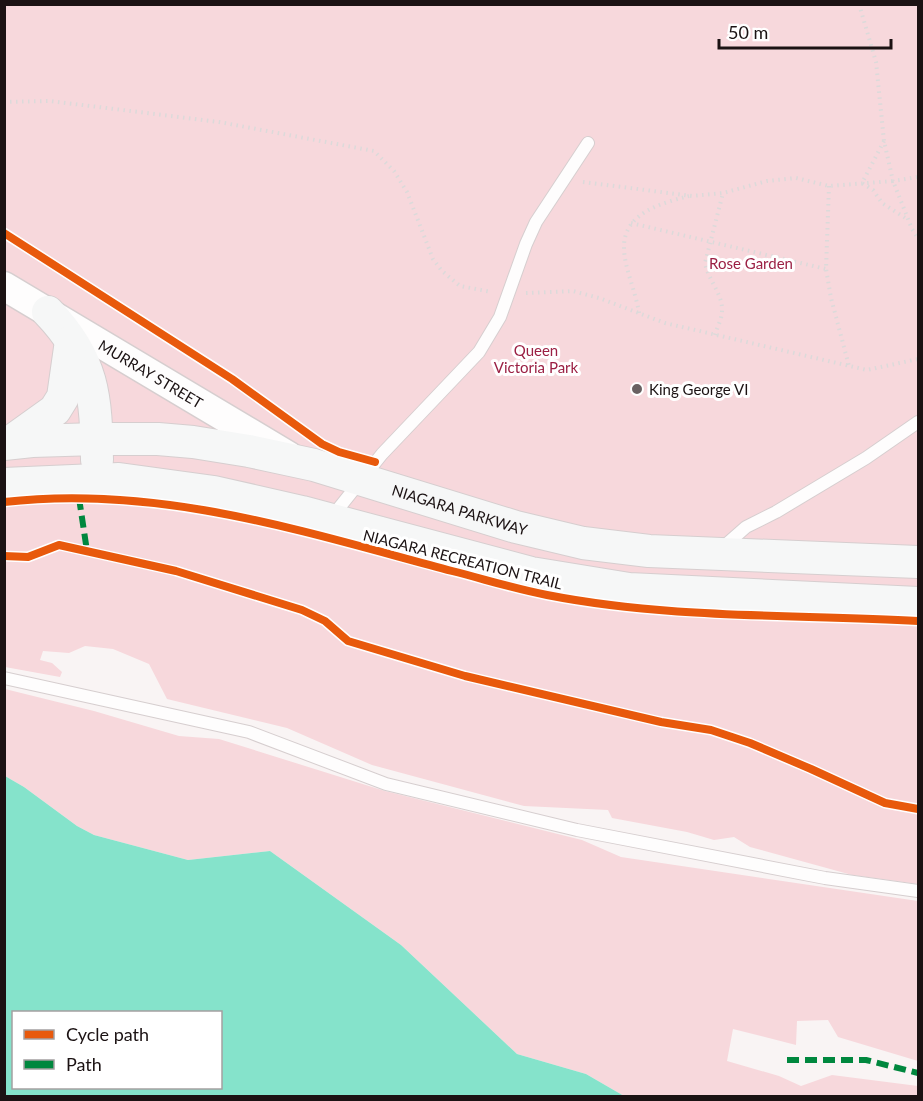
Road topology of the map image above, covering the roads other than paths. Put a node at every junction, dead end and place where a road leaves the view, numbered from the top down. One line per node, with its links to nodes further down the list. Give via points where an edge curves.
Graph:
1 (588, 143): 10 (lane, via 536,222 500,318 479,352 382,454)
2 (4, 286): 3 (street, MURRAY STREET)
3 (48, 312): 4 (main road); 8 (street, MURRAY STREET)
4 (71, 341): 6 (main road, via 89,374); 7 (main road, via 63,397 55,410)
5 (918, 422): 13 (lane, via 866,458 747,526)
6 (97, 439): 7 (main road, NIAGARA PARKWAY); 8 (main road, NIAGARA PARKWAY, via 193,442); 9 (main road)
7 (7, 444)
8 (298, 461): 10 (main road, NIAGARA PARKWAY)
9 (98, 479): 11 (main road); 12 (main road, via 231,495)
10 (363, 480): 12 (lane); 13 (main road, NIAGARA PARKWAY, via 516,527 583,543 649,551)
11 (4, 483)
12 (330, 519): 15 (main road, via 531,573 610,586)
13 (716, 553): 14 (main road, NIAGARA PARKWAY)
14 (918, 562)
15 (918, 603)
16 (4, 678): 17 (lane, via 249,732 386,784 577,830 825,878)
17 (918, 891)

